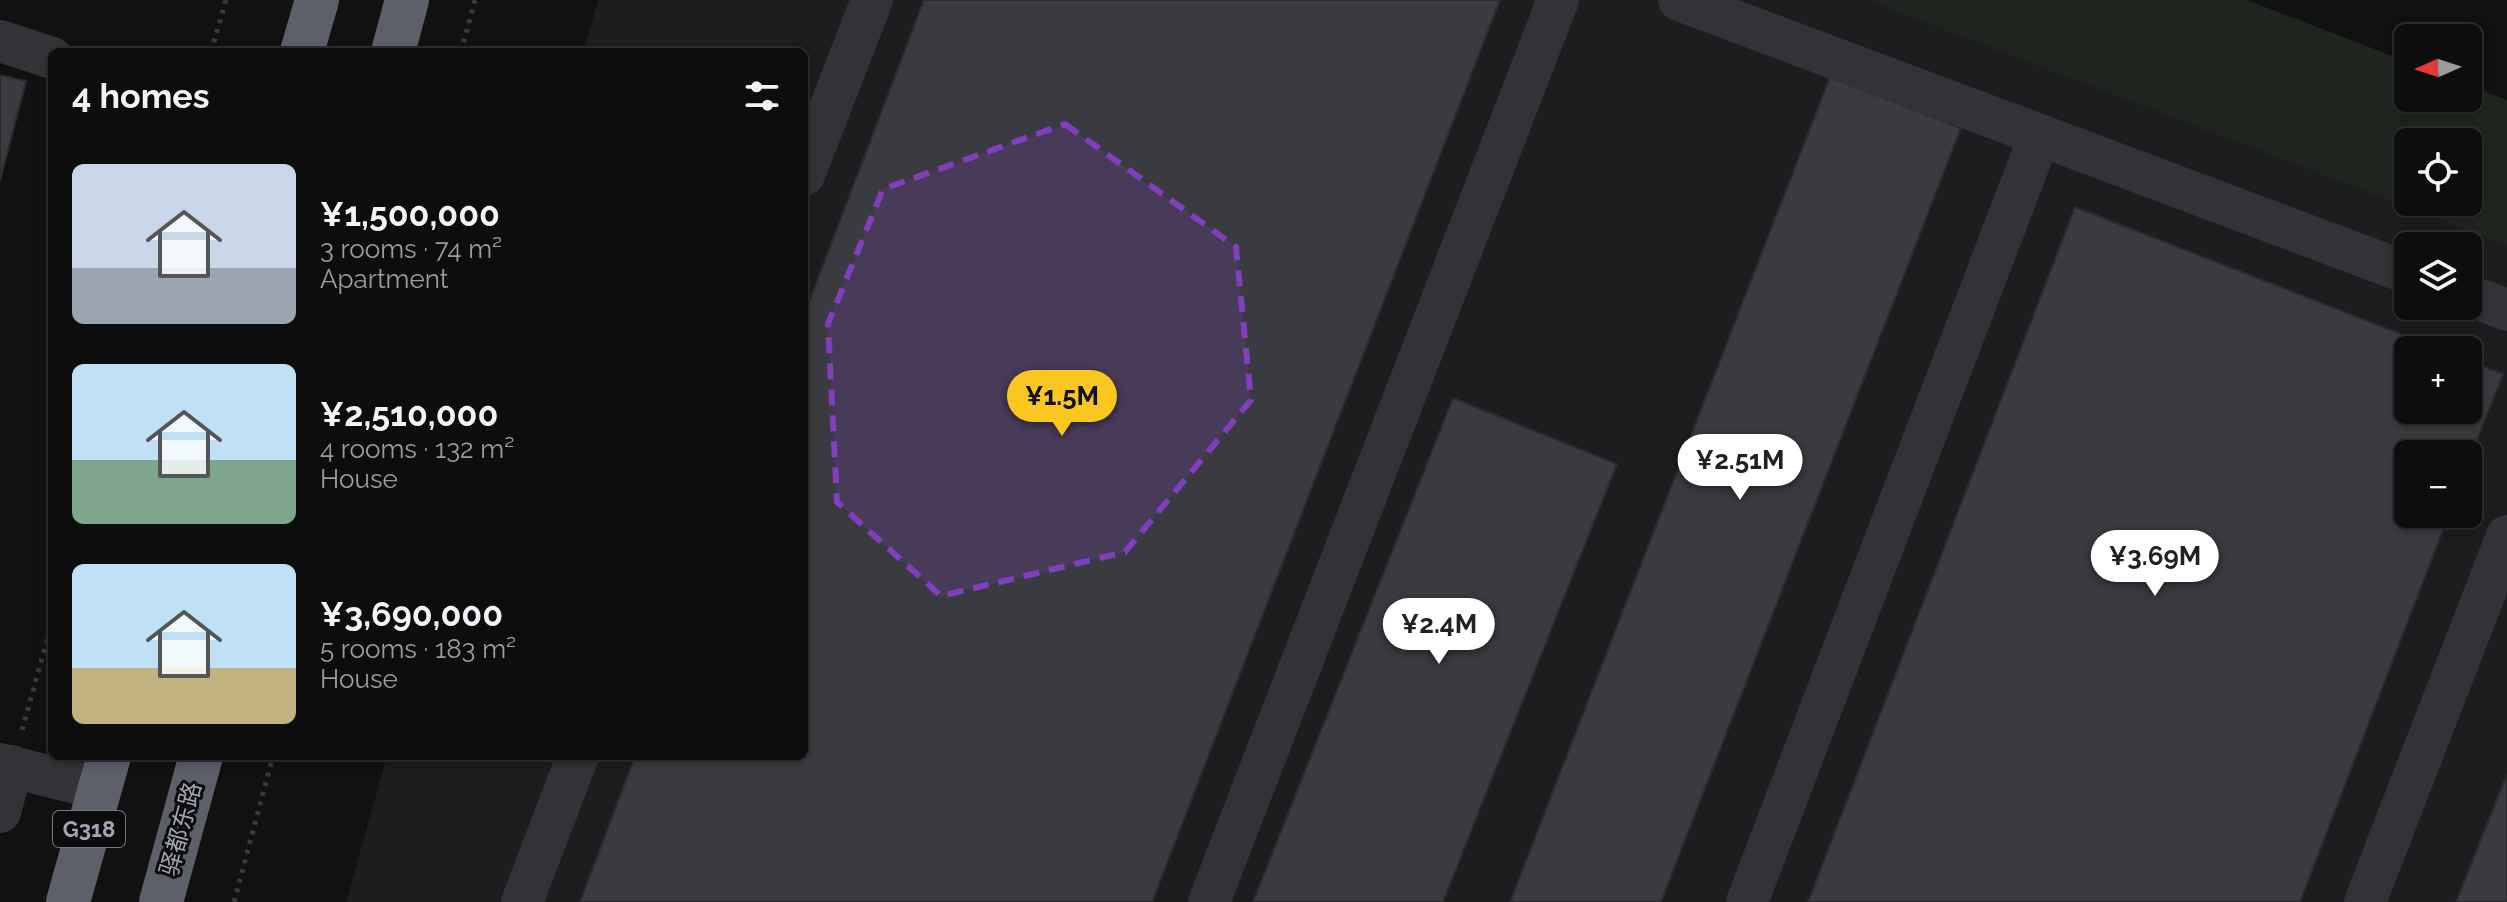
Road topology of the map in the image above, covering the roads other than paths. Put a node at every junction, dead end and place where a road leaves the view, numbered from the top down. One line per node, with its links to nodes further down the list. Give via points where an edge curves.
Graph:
1 (317, 0): 7 (highway)
2 (407, 0): 8 (highway)
3 (872, 0): 11 (street)
4 (1558, 0): 24 (street)
5 (1679, 0): 10 (street)
6 (0, 41): 9 (street)
7 (303, 48)
8 (394, 48)
9 (48, 57)
10 (2040, 135): 12 (street); 25 (street)
11 (808, 165)
12 (2394, 268)
13 (2482, 300): 14 (street)
14 (2507, 310)
15 (2507, 536): 26 (street)
16 (200, 760): 22 (highway, 驿都东路)
17 (576, 760): 23 (street)
18 (6, 765): 19 (street); 20 (street)
19 (105, 773): 21 (highway, G318)
20 (0, 812)
21 (68, 902)
22 (161, 902)
23 (522, 902)
24 (1209, 902)
25 (1747, 902)
26 (2365, 902)

